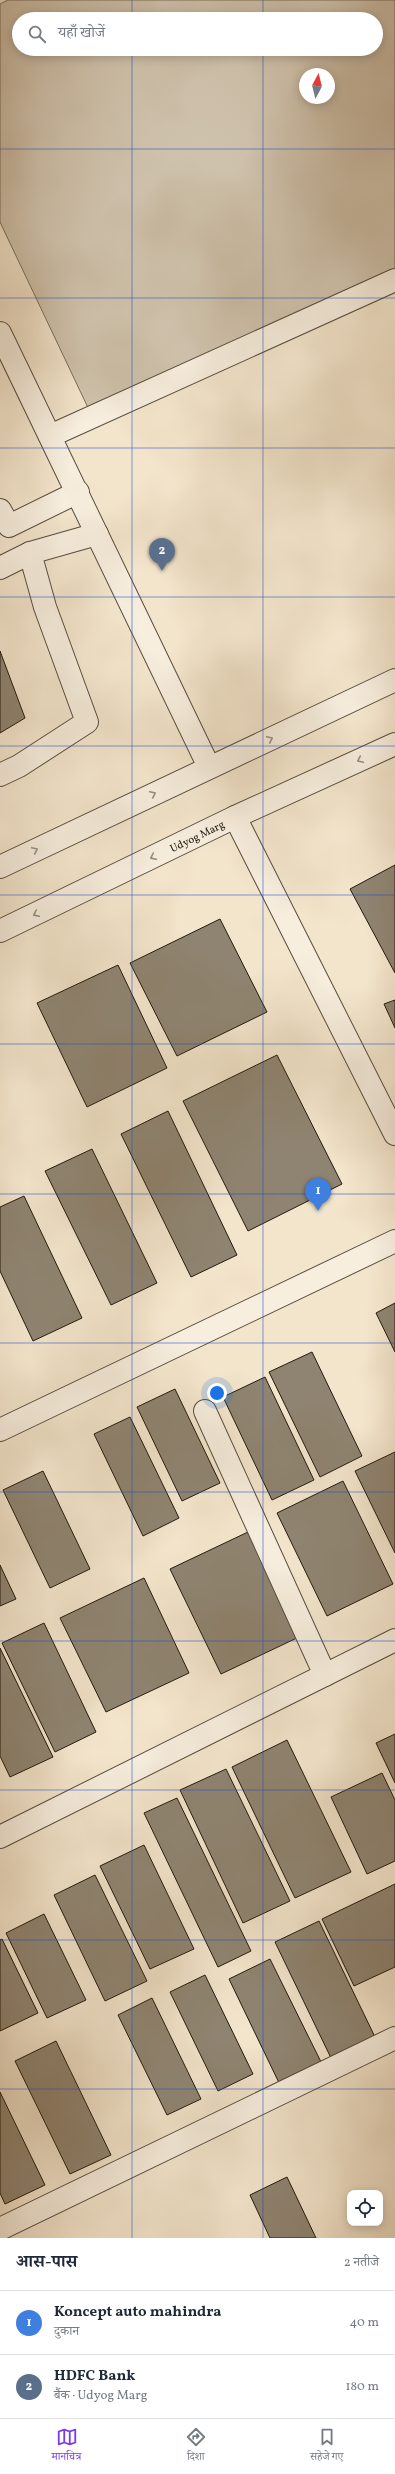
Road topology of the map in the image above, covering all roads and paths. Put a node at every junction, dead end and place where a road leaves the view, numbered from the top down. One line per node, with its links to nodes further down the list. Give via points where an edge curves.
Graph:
1 (395, 280): 3 (street)
2 (0, 333): 3 (street)
3 (50, 436): 4 (street)
4 (78, 492): 5 (street, via 9,526); 6 (street)
5 (0, 510)
6 (97, 534): 7 (street); 11 (street)
7 (30, 553): 8 (street); 12 (street, via 45,608 87,722 19,766)
8 (0, 568)
9 (395, 680): 11 (street, one-way to 9)
10 (395, 744): 13 (street, Udyog Marg, one-way to 13)
11 (209, 767): 14 (street, one-way to 11)
12 (0, 775)
13 (235, 817): 15 (street, Udyog Marg, one-way to 15); 16 (street)
14 (0, 867)
15 (0, 931)
16 (395, 1134)
17 (395, 1240): 19 (street)
18 (205, 1411): 21 (street)
19 (0, 1430)
20 (395, 1640): 21 (street)
21 (325, 1675): 22 (street)
22 (0, 1837)
23 (395, 2038): 24 (street)
24 (0, 2230)

